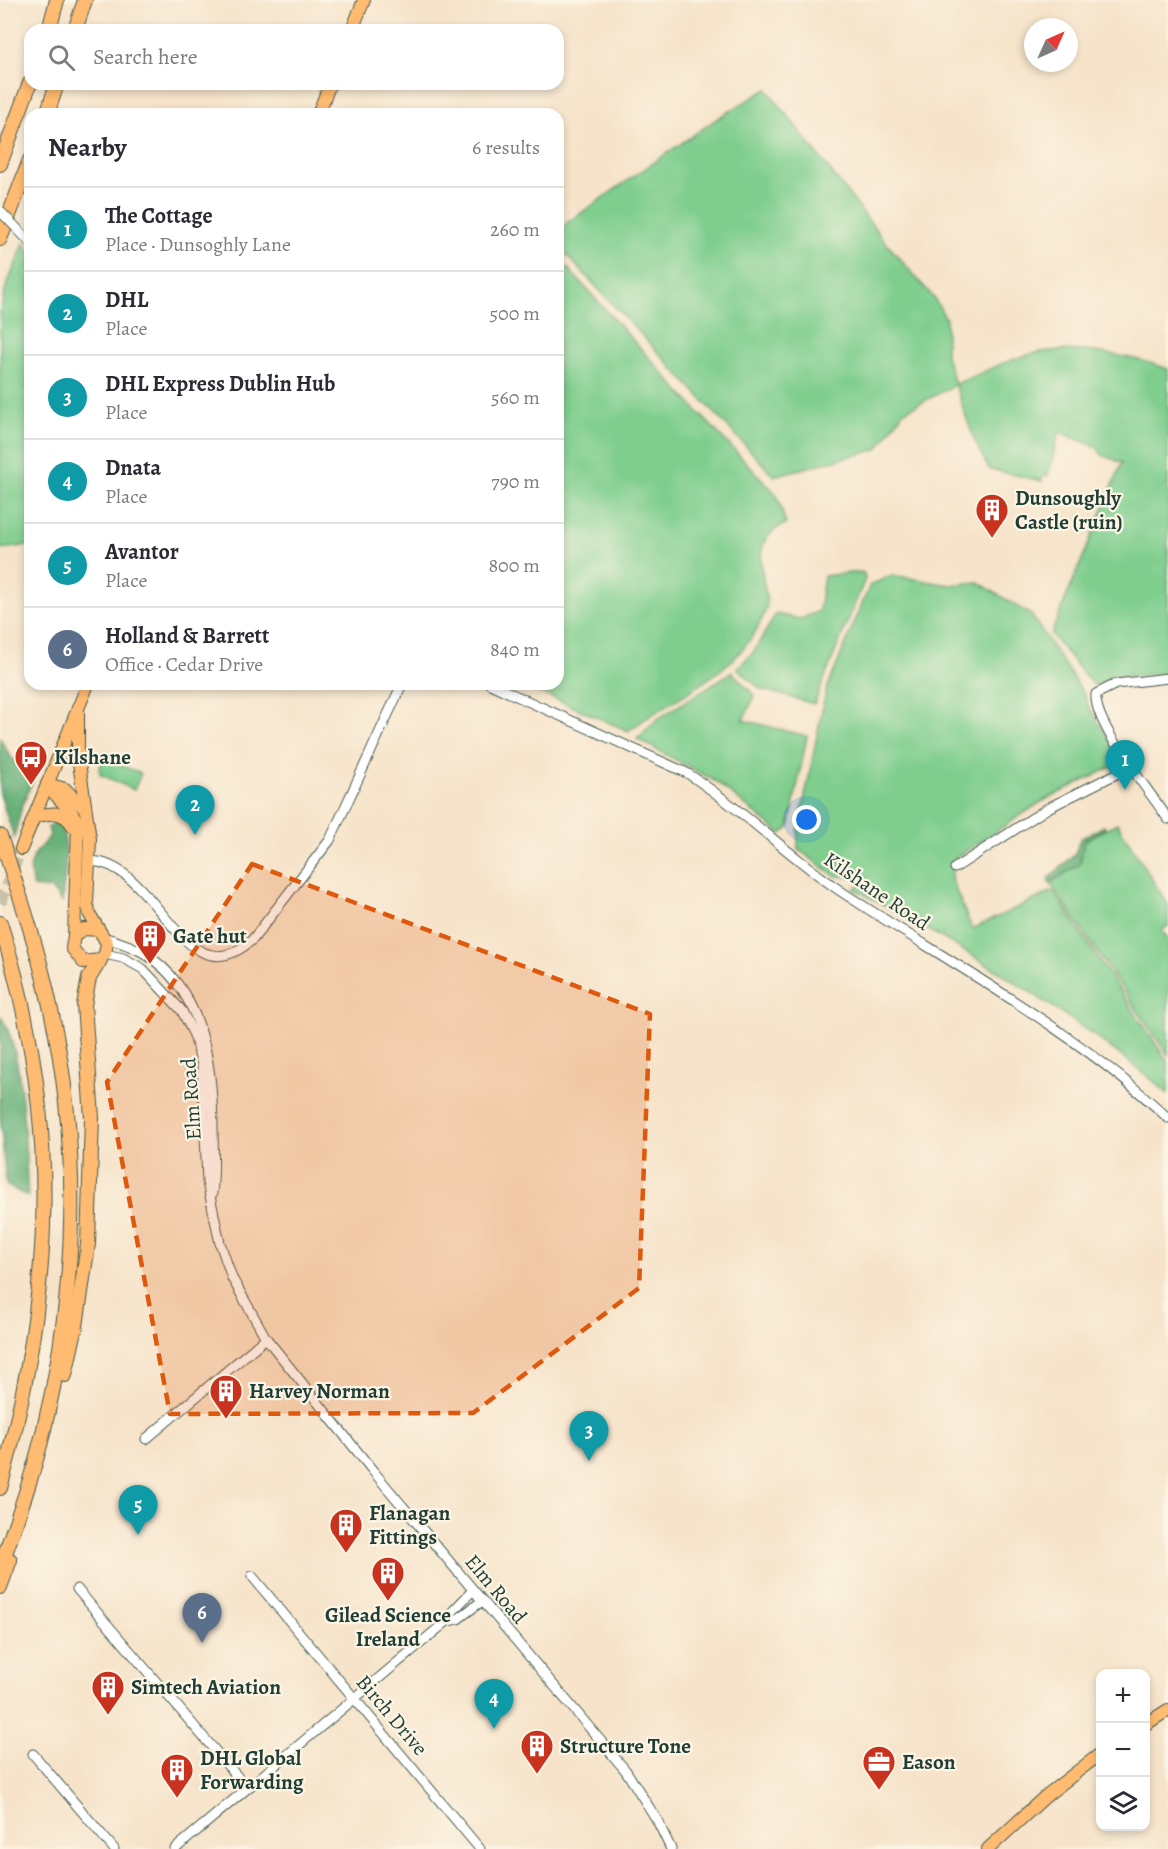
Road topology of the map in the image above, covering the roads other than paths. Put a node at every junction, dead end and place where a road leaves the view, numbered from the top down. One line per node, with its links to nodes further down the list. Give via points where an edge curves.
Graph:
1 (57, 0): 4 (highway)
2 (85, 0): 5 (highway)
3 (364, 0): 6 (main road)
4 (51, 24)
5 (77, 24)
6 (354, 24)
7 (27, 90): 12 (highway)
8 (55, 90): 10 (highway)
9 (328, 90): 11 (main road)
10 (49, 108)
11 (320, 108)
12 (0, 164)
13 (24, 176): 16 (highway)
14 (0, 211): 15 (street, bridge)
15 (24, 236)
16 (0, 239)
17 (1168, 678): 22 (street, via 1116,684 1095,694 1097,712)
18 (86, 690): 21 (main road)
19 (399, 690): 30 (street, via 330,840 241,950 215,956 200,953 176,932 136,883 104,863)
20 (503, 690): 36 (street, Kilshane Road, via 687,773 711,788 816,874 1084,1049)
21 (78, 708): 23 (main road); 24 (main road, via 78,756)
22 (1132, 766): 26 (street); 31 (street, via 1048,808)
23 (47, 784): 24 (main road, via 65,789); 25 (main road); 28 (main road, via 75,816)
24 (86, 810): 30 (main road)
25 (34, 817): 28 (main road, via 56,812 65,815); 29 (main road)
26 (1168, 819)
27 (0, 836): 41 (highway, via 49,1002 66,1102 72,1191 70,1270 58,1368 44,1431)
28 (78, 836): 34 (main road)
29 (21, 849)
30 (90, 861): 33 (main road, via 87,904)
31 (955, 868)
32 (0, 923): 40 (highway, via 33,1060 40,1109 44,1230 42,1280 27,1381)
33 (102, 934): 34 (main road, via 84,929); 35 (main road); 37 (street, Elm Road, via 136,948 163,968 177,983 199,1025 212,1087)
34 (74, 936): 35 (main road, via 72,948 77,958 88,963)
35 (103, 957): 37 (street, Elm Road, via 132,962 153,978 182,1011 194,1035 202,1065 207,1182); 43 (highway, via 89,978 84,1005 93,1161 82,1287 41,1466)
36 (1168, 1118)
37 (212, 1196): 38 (street, Elm Road, via 220,1243 232,1278)
38 (266, 1338): 39 (street); 45 (street, Elm Road)
39 (146, 1439)
40 (0, 1488)
41 (0, 1568)
42 (252, 1576): 48 (street, Birch Drive)
43 (0, 1587)
44 (77, 1589): 53 (street)
45 (473, 1590): 46 (street, Elm Road); 47 (street)
46 (482, 1600): 47 (street, via 458,1619); 57 (street, Elm Road, via 626,1771)
47 (447, 1621): 48 (street)
48 (354, 1697): 53 (street); 56 (street, Birch Drive)
49 (1168, 1710): 50 (main road)
50 (1148, 1723)
51 (33, 1754): 54 (street)
52 (1096, 1758): 58 (main road, via 1047,1795)
53 (247, 1788): 55 (street)
54 (114, 1849)
55 (175, 1849)
56 (480, 1849)
57 (671, 1849)
58 (988, 1849)

